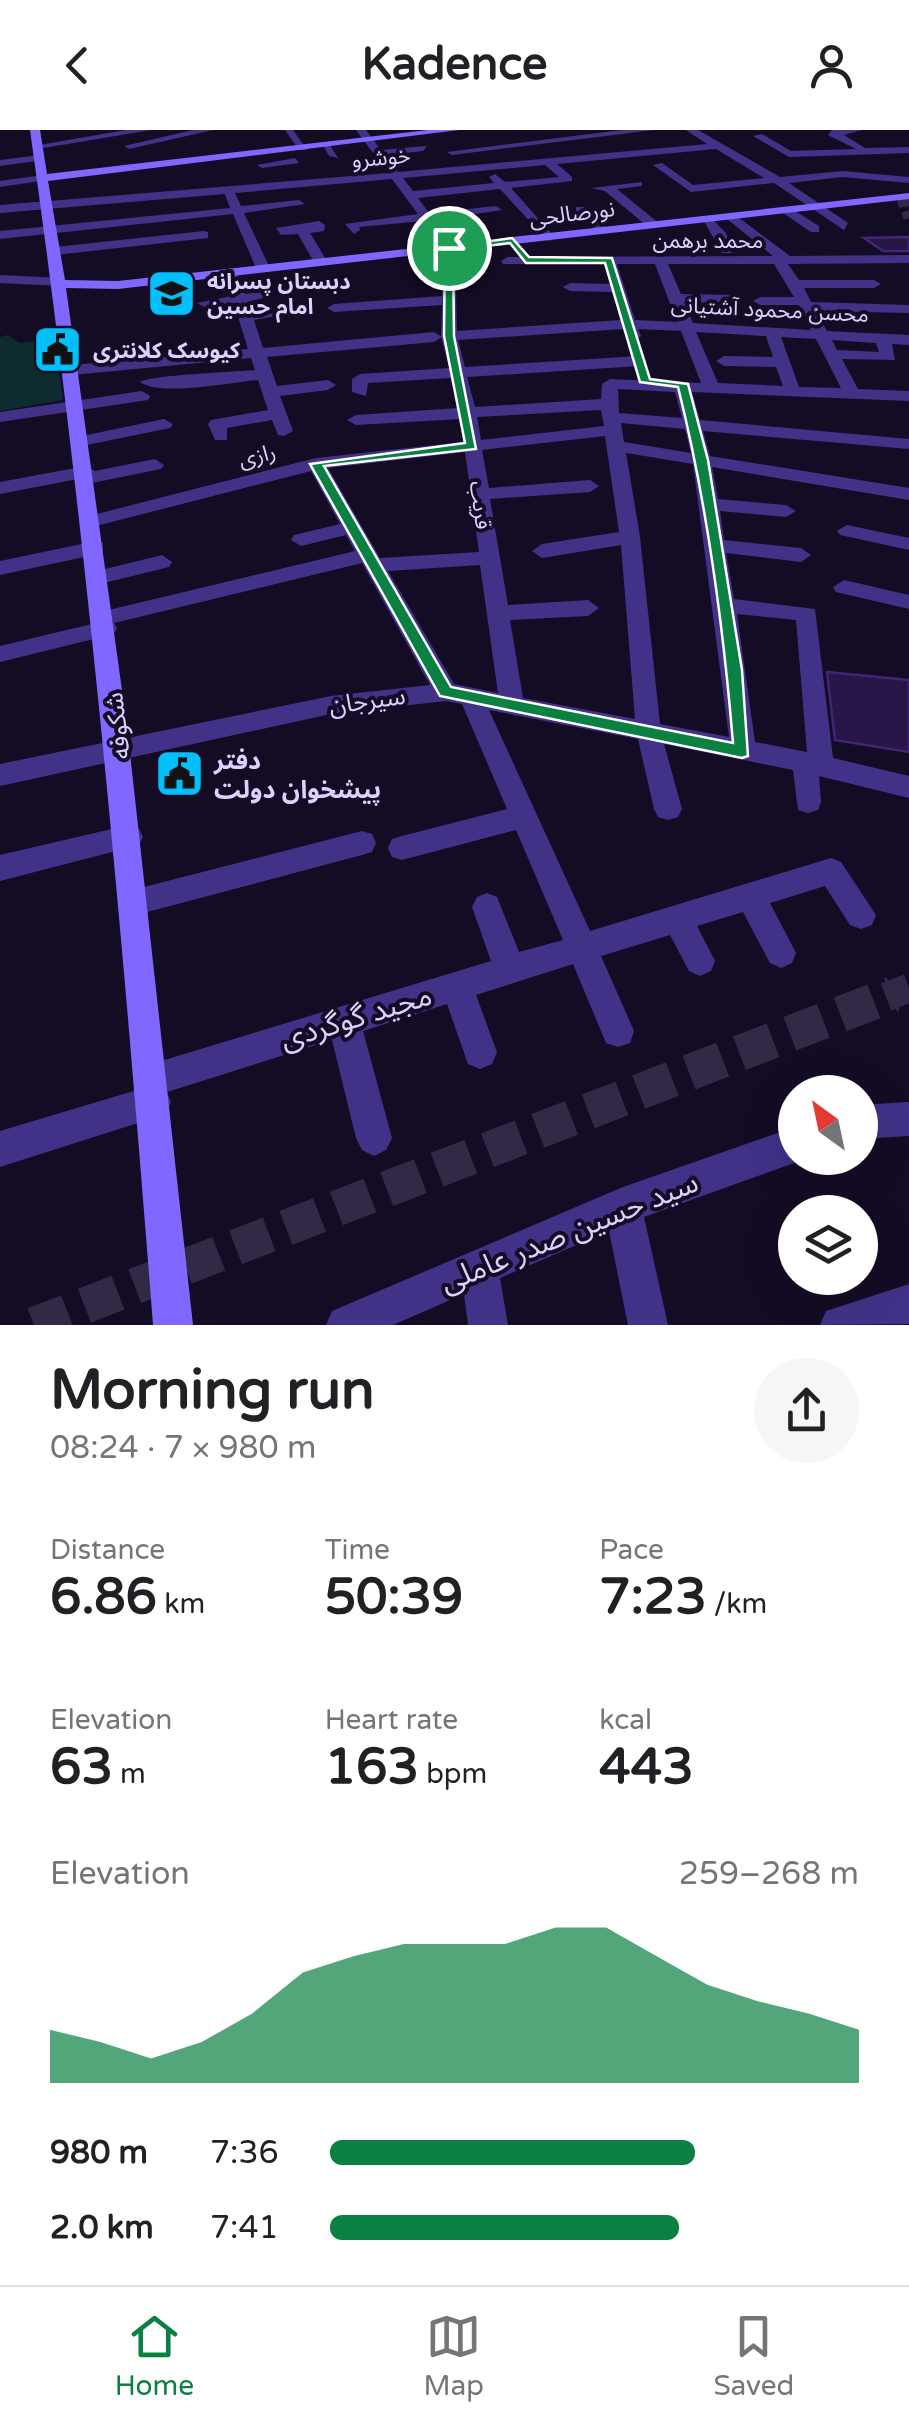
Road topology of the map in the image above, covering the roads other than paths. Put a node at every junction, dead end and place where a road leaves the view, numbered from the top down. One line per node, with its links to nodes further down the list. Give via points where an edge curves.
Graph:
1 (146, 130): 16 (street)
2 (208, 130): 16 (street)
3 (454, 130): 8 (main road)
4 (649, 130): 9 (street)
5 (691, 130): 31 (street)
6 (793, 130): 10 (street)
7 (289, 131): 23 (street)
8 (433, 131): 12 (main road)
9 (628, 131): 14 (street); 28 (street)
10 (776, 131)
11 (854, 131): 26 (street, via 832,133)
12 (365, 135): 23 (main road, via 331,151); 34 (street)
13 (502, 135): 17 (street)
14 (598, 136): 17 (street, via 550,144); 33 (street)
15 (758, 136): 22 (street)
16 (124, 137): 20 (street); 42 (street)
17 (515, 139): 30 (street); 40 (street)
18 (830, 140): 29 (street)
19 (18, 142): 20 (street)
20 (37, 143): 37 (street); 47 (main road, شکوفه)
21 (805, 144): 32 (street)
22 (774, 146): 31 (street); 32 (street, via 790,154)
23 (303, 148): 38 (main road)
24 (423, 148): 34 (street)
25 (198, 150): 35 (street)
26 (866, 150): 27 (street); 29 (street)
27 (909, 150)
28 (661, 151): 31 (street, خوشرو); 33 (street, خوشرو)
29 (845, 151): 32 (street); 45 (street)
30 (452, 152)
31 (727, 152): 48 (street); 48 (street, via 658,165 691,189)
32 (820, 152)
33 (624, 155): 39 (street, خوشرو)
34 (382, 158): 41 (street); 46 (street)
35 (210, 159): 38 (main road); 42 (main road)
36 (295, 160): 38 (street)
37 (0, 162)
38 (261, 162)
39 (548, 162): 40 (street, خوشرو); 52 (street, via 568,180)
40 (532, 163): 43 (street, خوشرو)
41 (364, 165)
42 (139, 167): 47 (main road)
43 (486, 167): 46 (street, خوشرو); 52 (street)
44 (616, 168): 51 (street)
45 (854, 170): 48 (street); 49 (street)
46 (396, 176): 54 (street, خوشرو); 56 (street)
47 (43, 178): 50 (street); 61 (main road, شکوفه)
48 (777, 180): 62 (street)
49 (909, 180)
50 (0, 184)
51 (638, 184): 57 (street); 59 (street, via 654,200)
52 (502, 186): 56 (street); 80 (street)
53 (592, 189): 57 (street)
54 (228, 191): 61 (street, خوشرو); 64 (street)
55 (387, 192): 56 (street)
56 (408, 193): 69 (street)
57 (606, 194): 59 (street)
58 (909, 196): 62 (main road, نورصالحی)
59 (626, 203): 71 (street)
60 (299, 204): 64 (street)
61 (48, 206): 63 (street, خوشرو); 83 (main road, شکوفه)
62 (818, 206): 67 (main road, نورصالحی); 73 (street)
63 (0, 209)
64 (235, 210): 83 (street); 97 (street, via 252,231)
65 (496, 210): 69 (street)
66 (580, 210): 76 (street)
67 (787, 210): 68 (main road, نورصالحی); 74 (street)
68 (722, 213): 70 (main road, نورصالحی); 85 (street)
69 (426, 217): 75 (street, via 351,224); 86 (street)
70 (705, 219): 71 (main road, نورصالحی); 88 (street)
71 (652, 224): 76 (main road, نورصالحی)
72 (319, 226): 79 (street)
73 (844, 226)
74 (815, 229)
75 (354, 230)
76 (602, 230): 80 (main road, نورصالحی)
77 (204, 235): 83 (street, via 110,250)
78 (286, 235): 79 (street)
79 (306, 236): 96 (street)
80 (548, 236): 81 (main road, نورصالحی)
81 (512, 240): 86 (main road, نورصالحی); 90 (street)
82 (780, 240): 85 (street)
83 (53, 241): 84 (street); 102 (main road, شکوفه)
84 (2, 242)
85 (764, 242): 98 (street)
86 (449, 248): 96 (main road, نورصالحی); 110 (street, قریب)
87 (844, 249): 94 (street)
88 (727, 250)
89 (909, 259): 94 (street, محمد برهمن)
90 (526, 260): 91 (street, محمد برهمن); 95 (street, محمد برهمن); 100 (street)
91 (609, 260): 92 (street, محمد برهمن); 105 (street)
92 (660, 260): 98 (street, محمد برهمن, via 713,260 722,275); 108 (street)
93 (830, 260): 94 (street, محمد برهمن); 98 (street, محمد برهمن); 103 (street)
94 (858, 260)
95 (508, 261)
96 (320, 262): 97 (main road, نورصالحی)
97 (264, 268): 99 (main road, نورصالحی)
98 (787, 270): 103 (street); 113 (street)
99 (230, 272): 102 (main road, نورصالحی, via 103,286); 107 (street)
100 (531, 276)
101 (0, 279): 102 (street)
102 (60, 283): 131 (main road, شکوفه)
103 (843, 283): 114 (street, via 876,280)
104 (570, 287): 105 (street)
105 (618, 288): 119 (street)
106 (264, 296): 107 (street)
107 (240, 298): 112 (street); 118 (street)
108 (675, 298): 109 (street); 120 (street)
109 (735, 299)
110 (447, 300): 115 (street); 123 (street, قریب)
111 (760, 301): 113 (street)
112 (204, 302)
113 (805, 304): 114 (street); 122 (street)
114 (881, 307): 116 (street)
115 (334, 308)
116 (909, 309)
117 (303, 310): 118 (street)
118 (246, 317): 126 (street)
119 (630, 324): 120 (street, محسن محمود آشتیانی); 123 (street, محسن محمود آشتیانی, via 570,321); 129 (street)
120 (685, 326): 121 (street, محسن محمود آشتیانی); 137 (street)
121 (771, 330): 122 (street, محسن محمود آشتیانی); 130 (street)
122 (820, 333): 124 (street, محسن محمود آشتیانی); 127 (street)
123 (442, 336): 126 (street, محسن محمود آشتیانی); 132 (street, قریب)
124 (882, 338): 125 (street, محسن محمود آشتیانی); 127 (street, via 889,356)
125 (909, 340)
126 (257, 352): 131 (street, محسن محمود آشتیانی); 134 (street)
127 (832, 354): 139 (street)
128 (724, 360): 130 (street)
129 (639, 362): 132 (street); 133 (street)
130 (784, 362): 138 (street)
131 (72, 370): 142 (main road, شکوفه)
132 (457, 374): 140 (street, via 360,379); 143 (street, قریب)
133 (645, 382): 135 (street); 147 (street, via 610,384)
134 (267, 383): 136 (street); 142 (street, via 180,383); 151 (street, via 280,422 218,424)
135 (682, 384): 137 (street); 149 (street)
136 (328, 385)
137 (710, 385): 138 (street)
138 (792, 389): 139 (street)
139 (851, 391): 141 (street)
140 (360, 392)
141 (909, 396)
142 (77, 404): 144 (street); 152 (main road, شکوفه)
143 (468, 415): 145 (street); 147 (street); 154 (street, قریب)
144 (0, 417)
145 (356, 420)
146 (164, 424): 152 (street)
147 (615, 424): 149 (street); 154 (street, رازی); 155 (street); 168 (street)
148 (876, 424): 150 (street)
149 (695, 426): 153 (street); 155 (street)
150 (909, 426)
151 (221, 436)
152 (82, 441): 157 (main road, شکوفه)
153 (909, 444)
154 (472, 446): 156 (street, رازی); 161 (street, قریب)
155 (702, 460): 162 (street); 163 (street)
156 (316, 464): 165 (street, رازی); 166 (street)
157 (86, 475): 159 (street, via 148,466); 160 (street); 165 (main road, شکوفه)
158 (590, 486): 161 (street)
159 (147, 487)
160 (0, 488)
161 (480, 494): 174 (street, قریب)
162 (909, 494)
163 (707, 504): 164 (street); 170 (street)
164 (786, 511)
165 (92, 521): 171 (main road, شکوفه)
166 (354, 527): 175 (street); 178 (street, via 294,546)
167 (847, 531): 169 (street)
168 (630, 537): 172 (street); 189 (street)
169 (909, 544)
170 (714, 546): 173 (street); 182 (street)
171 (96, 548): 177 (street); 179 (main road, شکوفه)
172 (542, 551)
173 (801, 555)
174 (488, 558): 175 (street); 184 (street, قریب)
175 (373, 559): 178 (street); 187 (street)
176 (162, 562): 179 (street)
177 (0, 568)
178 (295, 574): 185 (street, via 208,606)
179 (100, 577): 185 (main road, شکوفه)
180 (844, 586): 181 (street)
181 (909, 602)
182 (724, 604): 191 (street); 192 (street, via 807,614)
183 (588, 608): 184 (street)
184 (496, 613): 188 (street, قریب)
185 (105, 623): 186 (street); 190 (main road, شکوفه)
186 (0, 654)
187 (458, 694): 188 (street, سیرجان); 190 (street, سیرجان, via 331,704); 197 (street)
188 (512, 704): 189 (street, سیرجان)
189 (648, 734): 191 (street, سیرجان); 196 (street)
190 (120, 746): 193 (street, سیرجان); 198 (main road, شکوفه)
191 (742, 751): 192 (street, سیرجان)
192 (813, 764): 194 (street, سیرجان); 195 (street)
193 (0, 775)
194 (909, 787)
195 (808, 802)
196 (668, 809)
197 (524, 816): 200 (street); 207 (street)
198 (130, 837): 201 (street); 203 (main road, شکوفه)
199 (362, 842): 203 (street)
200 (402, 848)
201 (0, 868)
202 (750, 896): 205 (street, مجید گوگردی, via 831,871); 206 (street, مجید گوگردی); 208 (street)
203 (136, 902): 215 (main road, شکوفه)
204 (487, 907): 210 (street)
205 (861, 915)
206 (677, 919): 207 (street, مجید گوگردی); 209 (street)
207 (572, 951): 210 (street, مجید گوگردی); 213 (street)
208 (780, 953)
209 (700, 961)
210 (510, 970): 211 (street, مجید گوگردی)
211 (457, 986): 212 (street, مجید گوگردی); 214 (street)
212 (344, 1020): 215 (street, مجید گوگردی); 218 (street)
213 (618, 1031)
214 (480, 1052)
215 (152, 1091): 219 (street, مجید گوگردی); 224 (main road, شکوفه)
216 (909, 1119): 217 (street)
217 (878, 1121)
218 (374, 1138)
219 (0, 1149)
220 (778, 1151): 221 (street, سید حسین صدر عاملی)
221 (623, 1206): 222 (street, سید حسین صدر عاملی); 227 (street)
222 (480, 1267): 225 (street, سید حسین صدر عاملی); 226 (street)
223 (909, 1304): 228 (street)
224 (173, 1325)
225 (346, 1325)
226 (488, 1325)
227 (648, 1325)
228 (840, 1325)

